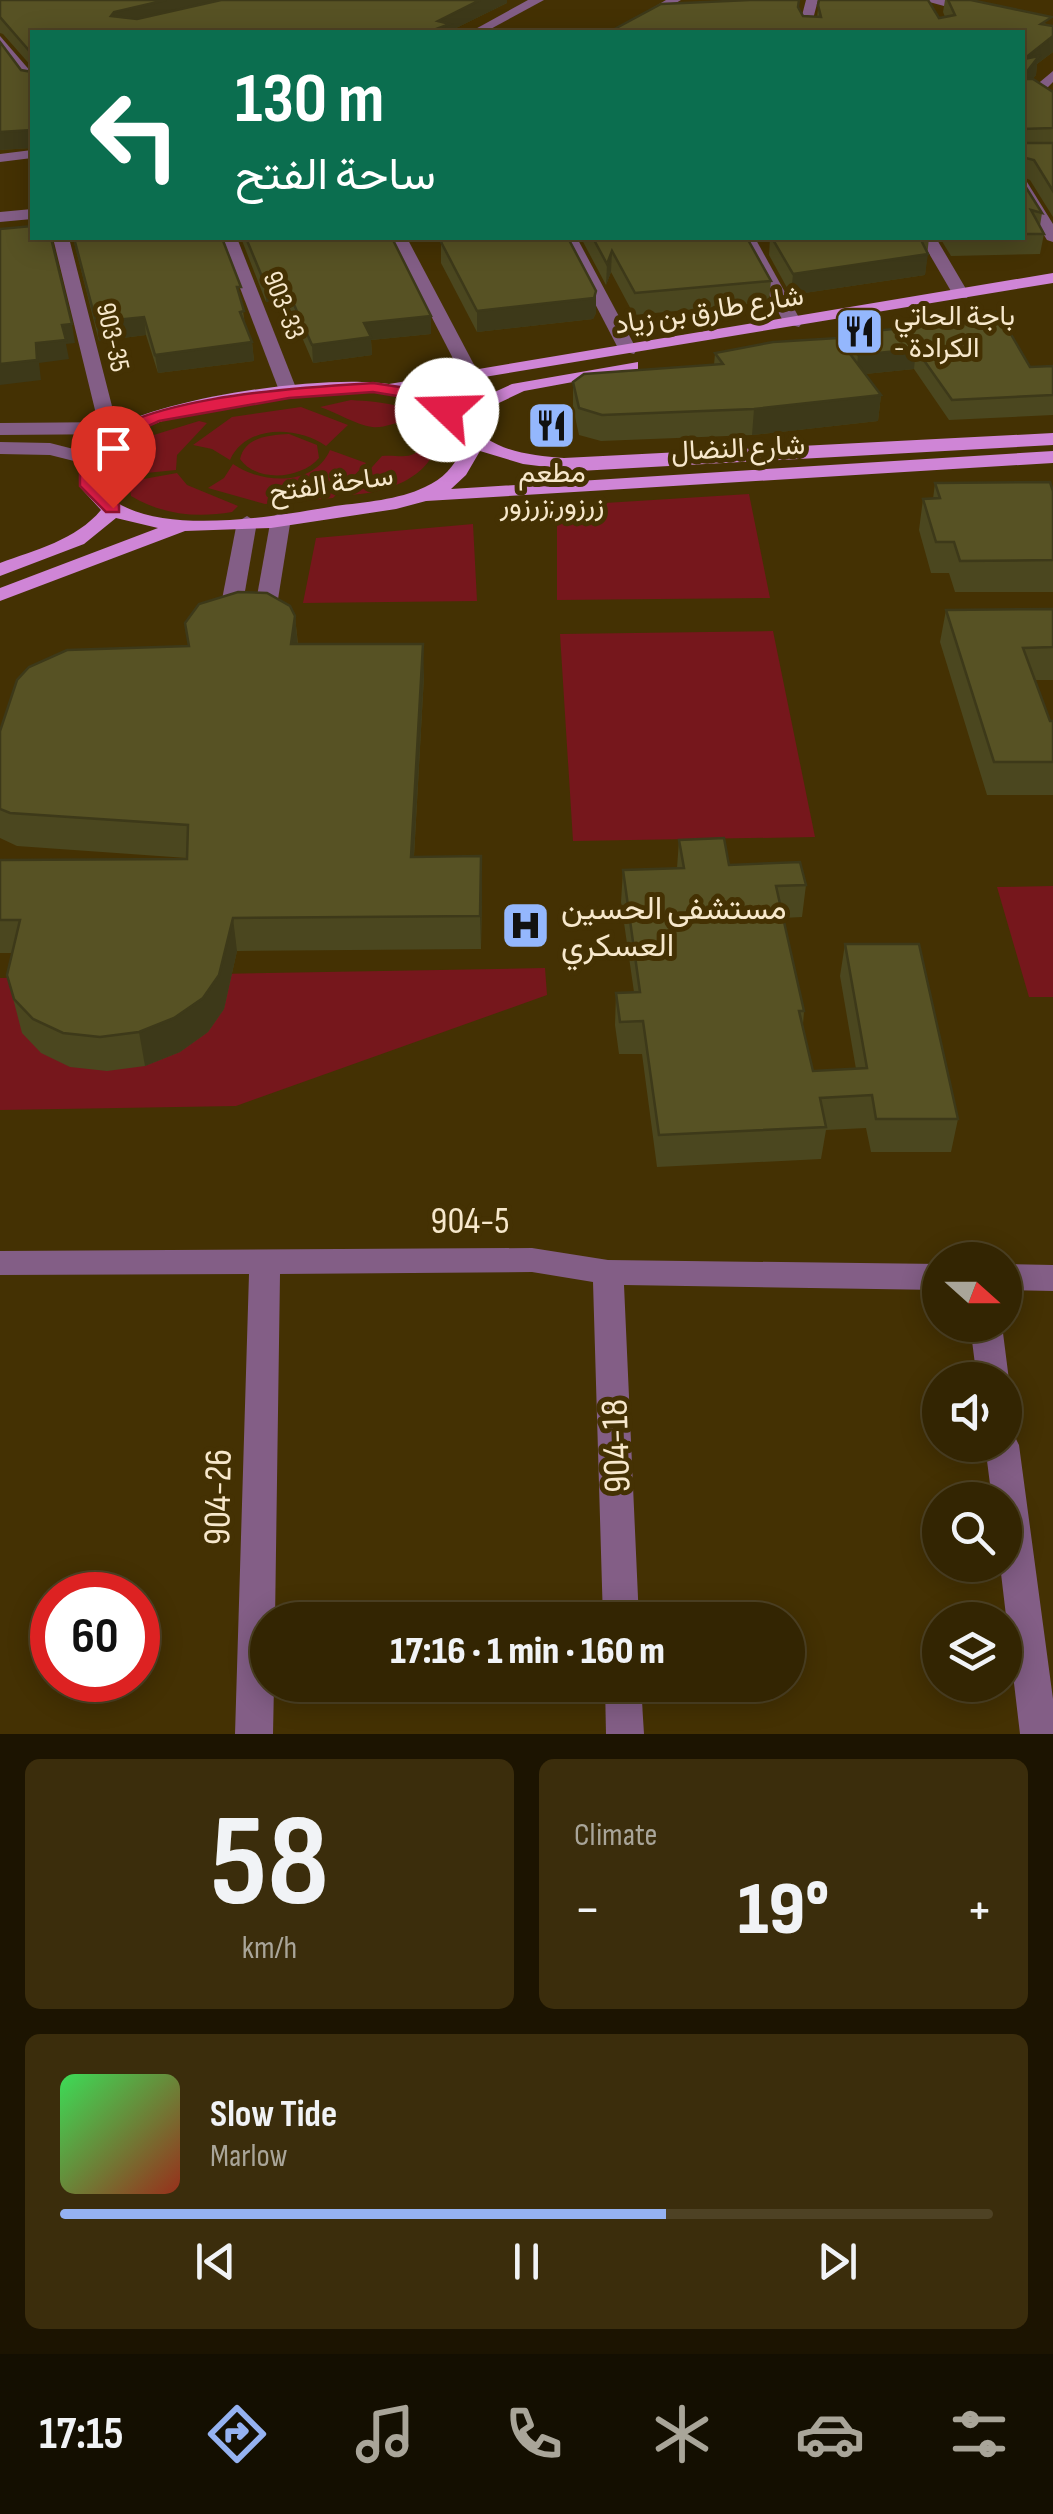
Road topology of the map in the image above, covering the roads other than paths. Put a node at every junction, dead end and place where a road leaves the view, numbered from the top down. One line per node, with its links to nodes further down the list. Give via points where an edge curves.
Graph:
1 (509, 0): 6 (street)
2 (538, 0): 6 (street)
3 (675, 0): 9 (street)
4 (812, 0): 11 (street)
5 (928, 0): 7 (street); 8 (street)
6 (523, 7): 10 (street)
7 (935, 16)
8 (1000, 16)
9 (634, 28)
10 (480, 30)
11 (811, 30)
12 (0, 40): 13 (street)
13 (7, 58): 15 (street)
14 (1053, 74): 16 (street)
15 (30, 80)
16 (1029, 92): 17 (street)
17 (1053, 108)
18 (30, 154): 19 (street)
19 (0, 158)
20 (1025, 190): 23 (street)
21 (30, 214): 22 (street)
22 (0, 217)
23 (1053, 238)
24 (62, 240): 39 (street, 903-35, via 105,414)
25 (231, 240): 37 (street, 903-33)
26 (400, 240): 35 (street)
27 (571, 240): 34 (street)
28 (748, 240): 33 (street)
29 (929, 240): 32 (street)
30 (1053, 278): 32 (main road, شارع طارق بن زياد)
31 (1053, 293): 38 (main road, شارع طارق بن زياد, via 517,389)
32 (962, 294): 33 (main road, شارع طارق بن زياد)
33 (793, 323): 34 (main road, شارع طارق بن زياد)
34 (628, 350): 35 (main road, شارع طارق بن زياد)
35 (470, 376): 36 (main road, شارع طارق بن زياد)
36 (373, 388): 37 (main road); 38 (main road, via 422,397)
37 (289, 393): 39 (main road)
38 (457, 417): 42 (main road)
39 (132, 425): 40 (street); 45 (main road)
40 (0, 429)
41 (1053, 439): 42 (main road, شارع النضال, via 579,465 534,462)
42 (470, 440): 46 (main road, ساحة الفتح, via 458,474)
43 (0, 448): 45 (street, via 50,449)
44 (1053, 456): 46 (main road, شارع النضال)
45 (90, 459): 47 (main road, via 89,486)
46 (426, 496): 48 (main road, ساحة الفتح)
47 (113, 508): 50 (main road, ساحة الفتح, via 146,520); 51 (main road, via 80,538)
48 (281, 518): 49 (main road, ساحة الفتح); 53 (street)
49 (247, 522): 50 (main road, ساحة الفتح); 54 (street)
50 (201, 525): 52 (main road, via 140,539)
51 (0, 570)
52 (0, 595)
53 (264, 618)
54 (229, 620)
55 (265, 1261): 56 (street, 904-5); 57 (street, 904-5, via 532,1260); 64 (street, 904-26)
56 (0, 1263)
57 (608, 1272): 58 (street, 904-5); 62 (street, 904-18)
58 (922, 1276)
59 (1022, 1278): 60 (street)
60 (1053, 1278)
61 (1004, 1462): 66 (street)
62 (620, 1602)
63 (624, 1702): 65 (street)
64 (254, 1734)
65 (625, 1734)
66 (1039, 1734)

